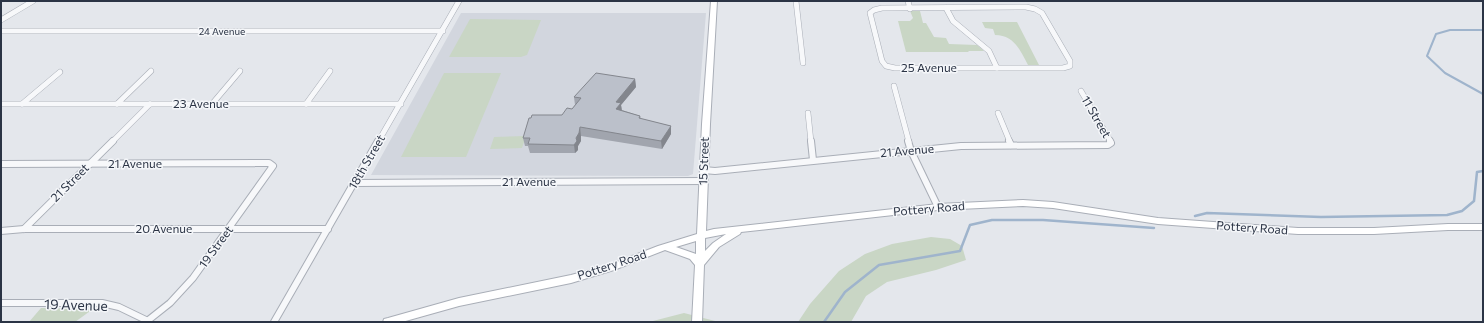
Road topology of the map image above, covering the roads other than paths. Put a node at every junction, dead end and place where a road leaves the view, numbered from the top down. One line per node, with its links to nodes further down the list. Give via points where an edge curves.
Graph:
1 (33, 1): 8 (street)
2 (459, 1): 10 (street, 18th Street)
3 (714, 1): 35 (street, 15 Street)
4 (796, 1): 11 (street)
5 (908, 1): 7 (street)
6 (946, 8): 7 (street, 25 Avenue); 12 (street, via 953,21 989,51); 12 (street, 25 Avenue, via 1035,9 1042,13 1070,61 1070,66 1063,68)
7 (910, 9): 12 (street, 25 Avenue, via 882,8 870,13 882,60 886,66)
8 (1, 20)
9 (1, 31): 10 (street, 24 Avenue)
10 (443, 31): 25 (street, 18th Street)
11 (803, 63)
12 (997, 68)
13 (151, 71): 21 (street)
14 (240, 71): 23 (street)
15 (330, 71): 24 (street)
16 (60, 72): 20 (street)
17 (894, 86): 30 (street)
18 (1081, 91): 28 (street, 11 Street)
19 (1, 104): 20 (street, 23 Avenue)
20 (22, 104): 21 (street, 23 Avenue)
21 (116, 104): 22 (street, 23 Avenue)
22 (150, 104): 23 (street, 23 Avenue); 33 (street, 21 Street)
23 (212, 104): 24 (street, 23 Avenue)
24 (306, 104): 25 (street, 23 Avenue)
25 (401, 104): 37 (street, 18th Street)
26 (808, 113): 31 (street)
27 (998, 113): 29 (street)
28 (1111, 143): 29 (street, 21 Avenue)
29 (1011, 145): 30 (street, 21 Avenue)
30 (911, 151): 31 (street, 21 Avenue); 38 (street)
31 (813, 160): 35 (street, 21 Avenue, via 715,171)
32 (1, 164): 33 (street, 21 Avenue)
33 (89, 164): 34 (street, 21 Avenue); 41 (street, 21 Street)
34 (269, 164): 42 (street, 19 Street, via 273,166 271,170)
35 (704, 170): 36 (street, 15 Street)
36 (704, 181): 37 (street, 21 Avenue); 45 (street, 15 Street)
37 (354, 183): 40 (street, 18th Street)
38 (938, 207): 39 (street, Pottery Road, via 1023,203 1053,205 1158,221 1298,231); 43 (street, Pottery Road)
39 (1483, 227)
40 (328, 228): 42 (street, 20 Avenue); 50 (street, 18th Street)
41 (24, 229): 42 (street, 20 Avenue); 44 (street, 20 Avenue)
42 (230, 229): 49 (street, 19 Street, via 193,278)
43 (742, 229): 45 (street, Pottery Road); 47 (street, via 719,242)
44 (1, 231)
45 (702, 235): 46 (street, Pottery Road); 47 (street, 15 Street)
46 (667, 247): 47 (street, via 693,257); 51 (street, Pottery Road, via 611,268 571,279 459,302)
47 (700, 264): 52 (street, 15 Street)
48 (1, 303): 49 (street, 19 Avenue, via 102,303 119,307)
49 (147, 321)
50 (274, 322)
51 (388, 322)
52 (697, 322)

